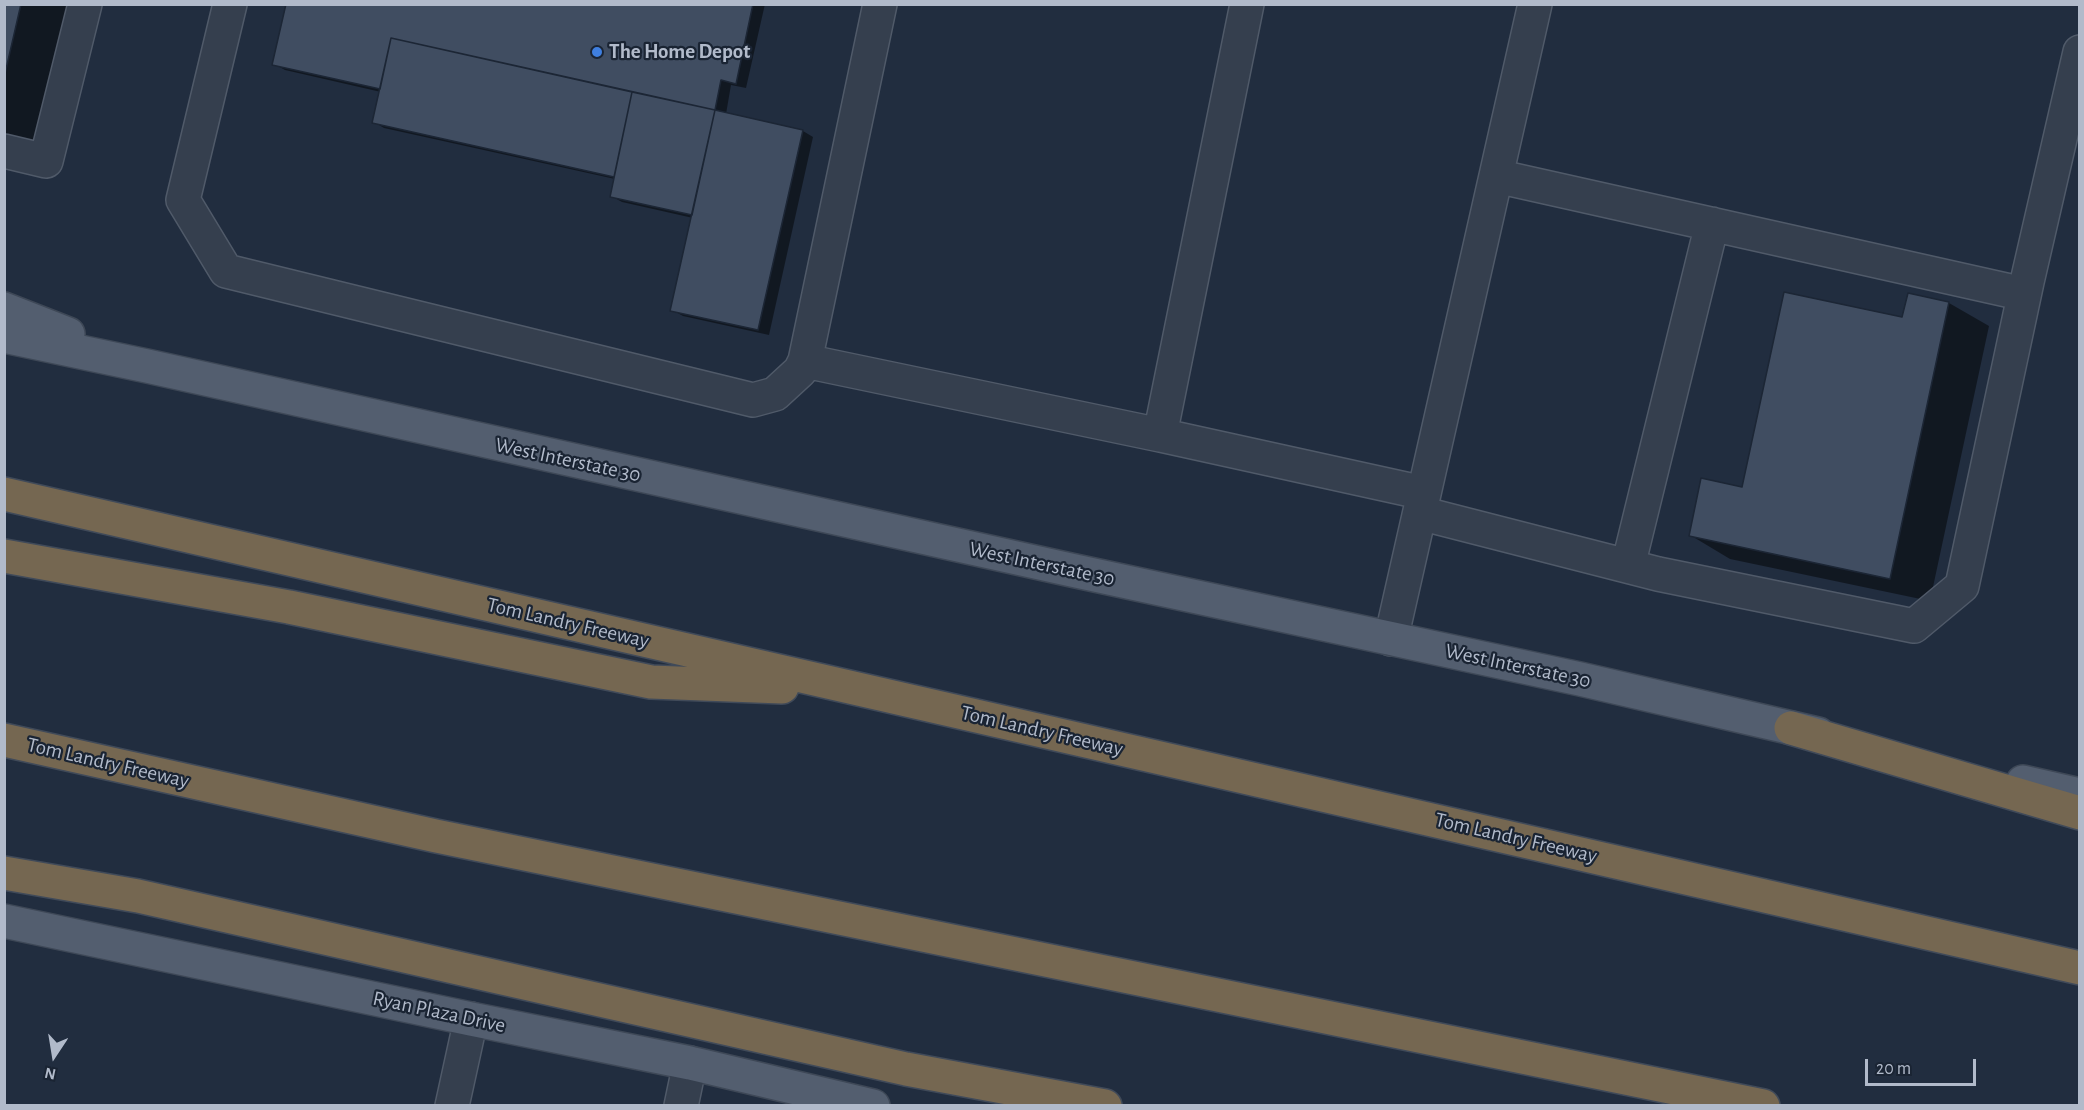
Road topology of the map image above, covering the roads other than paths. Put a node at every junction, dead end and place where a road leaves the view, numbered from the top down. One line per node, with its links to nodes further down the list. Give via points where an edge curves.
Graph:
1 (85, 4): 7 (lane, via 46,161)
2 (230, 4): 13 (lane, via 183,200 226,271 753,400 775,394 800,371)
3 (880, 4): 13 (lane)
4 (1247, 4): 15 (lane)
5 (1535, 4): 8 (lane)
6 (2079, 52): 10 (lane)
7 (4, 151)
8 (1496, 176): 9 (lane); 17 (lane)
9 (1712, 224): 10 (lane); 19 (lane)
10 (2024, 294): 19 (lane, via 1962,586 1914,626)
11 (4, 309): 14 (main road)
12 (4, 336): 14 (main road, West Interstate 30)
13 (805, 361): 15 (lane)
14 (147, 366): 20 (main road, West Interstate 30)
15 (1160, 435): 17 (lane)
16 (4, 494): 21 (highway, Tom Landry Freeway)
17 (1422, 503): 19 (lane); 20 (lane)
18 (4, 556): 21 (highway, via 289,607 651,682)
19 (1628, 566)
20 (1391, 639): 22 (main road, West Interstate 30)
21 (865, 691): 28 (highway, Tom Landry Freeway)
22 (1791, 728): 24 (main road, West Interstate 30); 25 (highway)
23 (4, 740): 35 (highway, Tom Landry Freeway, via 436,836)
24 (2079, 795)
25 (2079, 813)
26 (4, 873): 34 (highway, via 138,896 906,1069)
27 (4, 921): 29 (main road, Ryan Plaza Drive)
28 (2079, 968)
29 (471, 1019): 30 (main road, Ryan Plaza Drive); 31 (lane)
30 (690, 1063): 32 (lane); 33 (main road, Ryan Plaza Drive)
31 (452, 1106)
32 (681, 1106)
33 (873, 1106)
34 (1105, 1106)
35 (1763, 1106)

